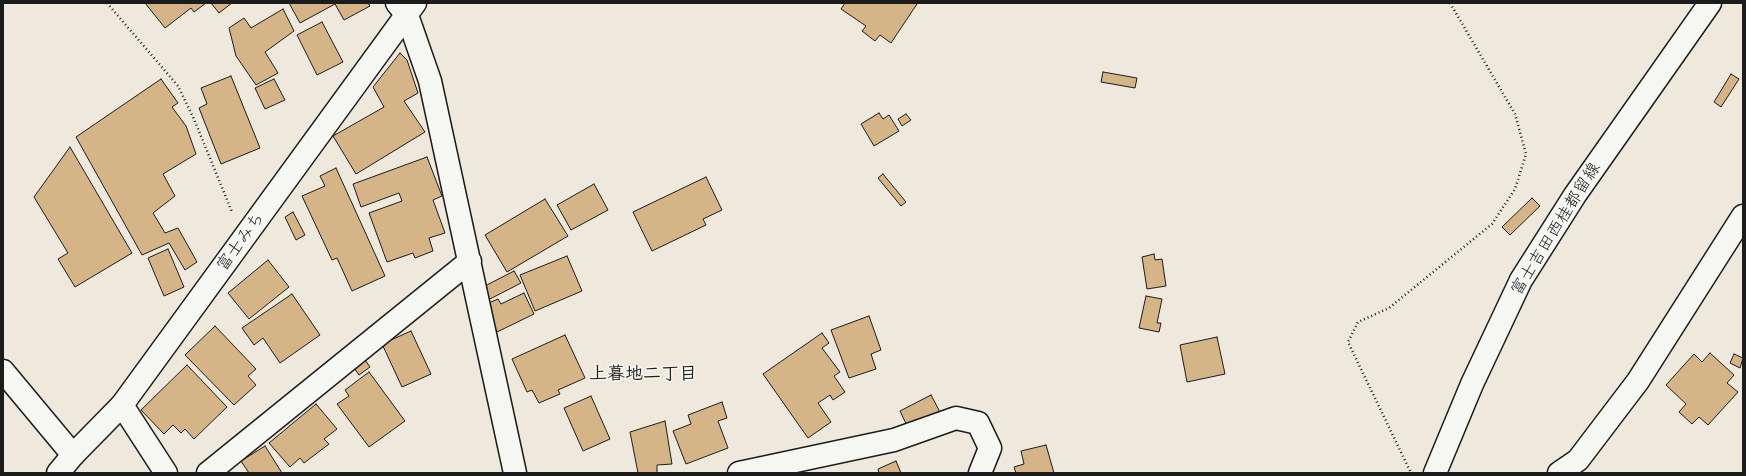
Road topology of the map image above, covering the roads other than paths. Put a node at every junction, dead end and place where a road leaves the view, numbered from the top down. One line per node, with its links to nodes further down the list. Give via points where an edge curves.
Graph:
1 (1710, 3): 14 (main road, 富士吉田西桂都留線, via 1575,194 1521,280 1472,384)
2 (406, 7): 4 (main road, via 430,81); 6 (main road, 富士みち, via 243,239)
3 (1743, 216): 15 (main road, via 1638,381 1578,460)
4 (470, 261): 10 (main road); 11 (main road)
5 (3, 371): 7 (main road)
6 (122, 405): 7 (main road, 富士みち); 9 (main road)
7 (73, 455): 8 (main road, 富士みち)
8 (58, 473)
9 (166, 473)
10 (208, 473)
11 (515, 473)
12 (739, 473): 13 (main road, via 894,440 956,418 978,423 990,448)
13 (980, 473)
14 (1435, 473)
15 (1559, 473)

